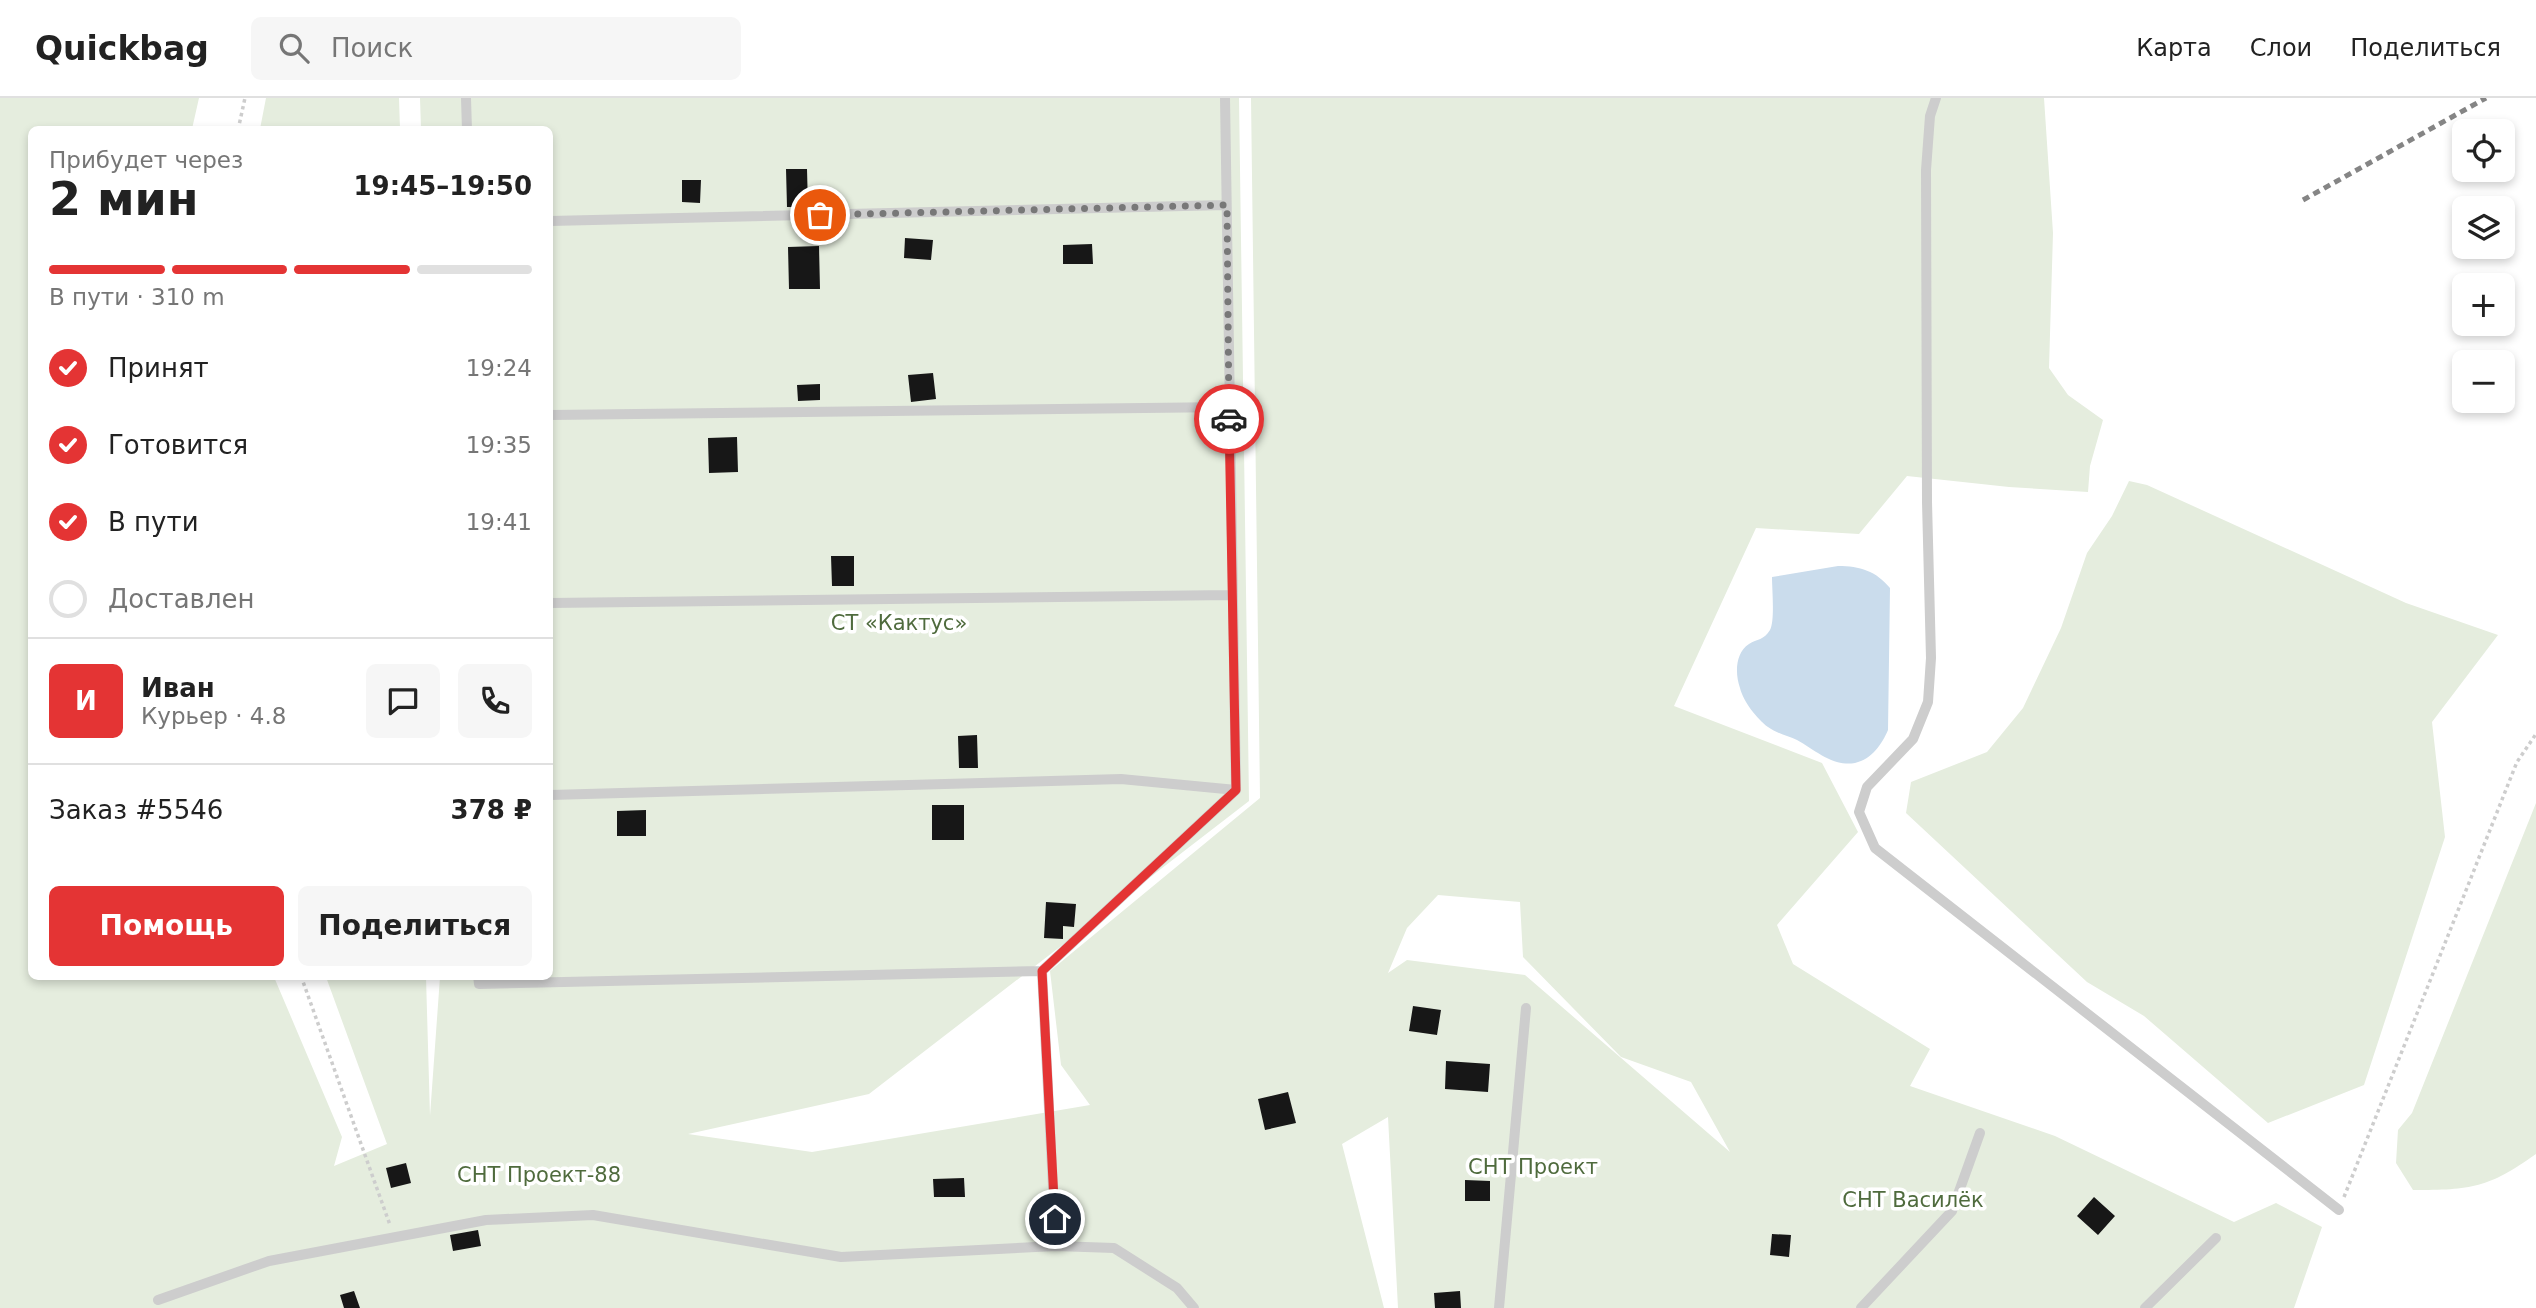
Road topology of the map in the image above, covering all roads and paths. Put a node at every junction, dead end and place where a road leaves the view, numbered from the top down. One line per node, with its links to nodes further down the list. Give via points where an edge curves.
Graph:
1 (245, 98): 5 (path)
2 (466, 98): 6 (lane)
3 (1225, 98): 7 (lane)
4 (1936, 98): 21 (lane, via 1926,170 1928,702 1913,739 1867,787 1859,812 1875,848)
5 (239, 126)
6 (467, 126)
7 (1227, 205): 8 (lane); 9 (lane)
8 (553, 221)
9 (1229, 407): 10 (lane); 11 (lane)
10 (553, 415)
11 (1231, 595): 12 (lane); 14 (lane)
12 (553, 603)
13 (2536, 734): 21 (path, via 2517,762)
14 (1236, 790): 15 (lane, via 1121,779); 16 (lane)
15 (553, 795)
16 (1042, 971): 18 (lane, via 479,984); 24 (lane)
17 (302, 980): 22 (path)
18 (478, 980)
19 (1526, 1007): 27 (lane)
20 (1980, 1133): 28 (lane, via 1952,1211)
21 (2339, 1210)
22 (394, 1236): 24 (lane, via 486,1220 593,1215 841,1257); 25 (lane, via 269,1261)
23 (2216, 1238): 29 (lane)
24 (1056, 1246): 26 (lane, via 1114,1248 1177,1288)
25 (158, 1300)
26 (1194, 1308)
27 (1499, 1308)
28 (1861, 1308)
29 (2144, 1308)

